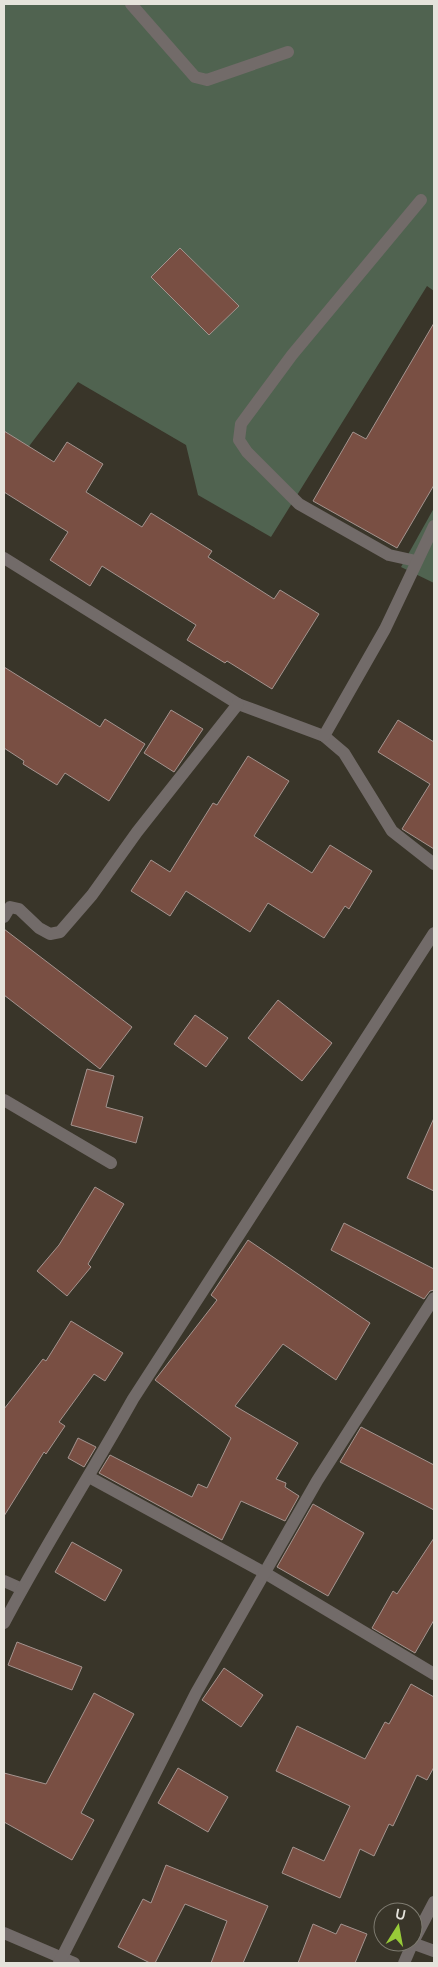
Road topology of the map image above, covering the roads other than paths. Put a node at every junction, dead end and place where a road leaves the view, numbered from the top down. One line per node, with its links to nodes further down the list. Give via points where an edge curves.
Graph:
1 (131, 4): 2 (street, via 196,77 206,80)
2 (288, 52)
3 (421, 200): 6 (street, via 292,355 242,424 239,440 299,504 389,555)
4 (434, 526): 6 (street)
5 (4, 558): 7 (street)
6 (416, 561): 8 (street, via 385,629)
7 (238, 704): 8 (street); 10 (street, via 60,932 50,934 38,928 19,909 10,908)
8 (324, 736): 9 (street, via 344,753 392,831)
9 (434, 864)
10 (4, 917)
11 (434, 933): 15 (street, via 133,1398)
12 (4, 1100): 13 (street)
13 (111, 1163)
14 (434, 1298): 16 (street, via 317,1481)
15 (89, 1477): 16 (street); 18 (street, via 43,1549)
16 (265, 1573): 20 (street); 24 (street, via 196,1693)
17 (4, 1581): 18 (street)
18 (22, 1589): 19 (street)
19 (4, 1623)
20 (434, 1674)
21 (434, 1902): 22 (street)
22 (423, 1923)
23 (4, 1933): 24 (street)
24 (61, 1960): 25 (street)
25 (74, 1963)

